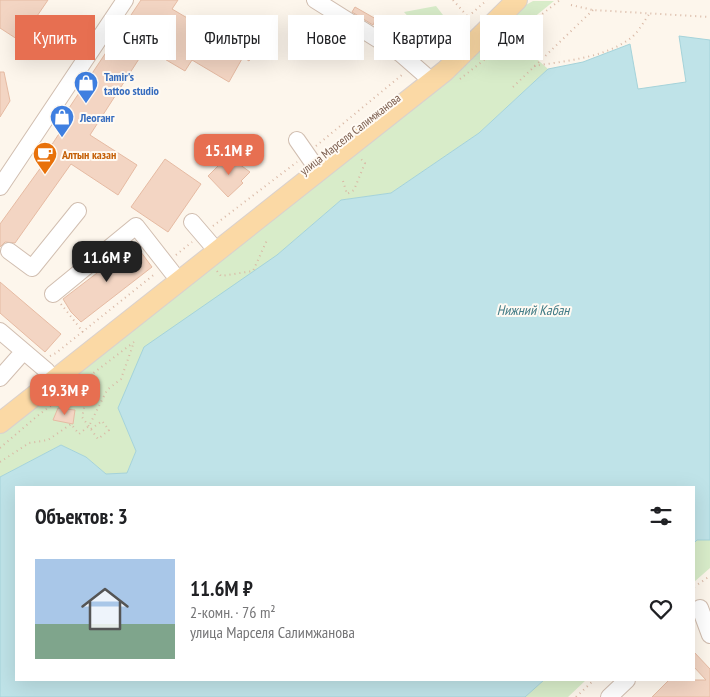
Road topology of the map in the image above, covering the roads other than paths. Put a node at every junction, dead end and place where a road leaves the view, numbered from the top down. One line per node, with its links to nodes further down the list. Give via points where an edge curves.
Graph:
1 (314, 0): 5 (street)
2 (504, 0): 5 (main road, улица Марселя Салимжанова, via 459,46)
3 (518, 0): 18 (main road, via 446,71)
4 (122, 1): 8 (street)
5 (420, 70): 7 (main road, улица Марселя Салимжанова)
6 (297, 140): 7 (street)
7 (310, 158): 11 (main road, улица Марселя Салимжанова, via 201,233)
8 (0, 187)
9 (78, 210): 10 (street, via 32,268)
10 (9, 251)
11 (168, 267): 12 (street, via 136,226); 15 (main road, улица Марселя Салимжанова)
12 (53, 294)
13 (0, 331): 14 (street)
14 (23, 352): 15 (street); 16 (street)
15 (46, 365): 17 (main road, улица Марселя Салимжанова)
16 (0, 378)
17 (0, 408)
18 (0, 423)
19 (701, 607): 20 (street)
20 (710, 635)
21 (626, 681): 22 (street)
22 (609, 697)

